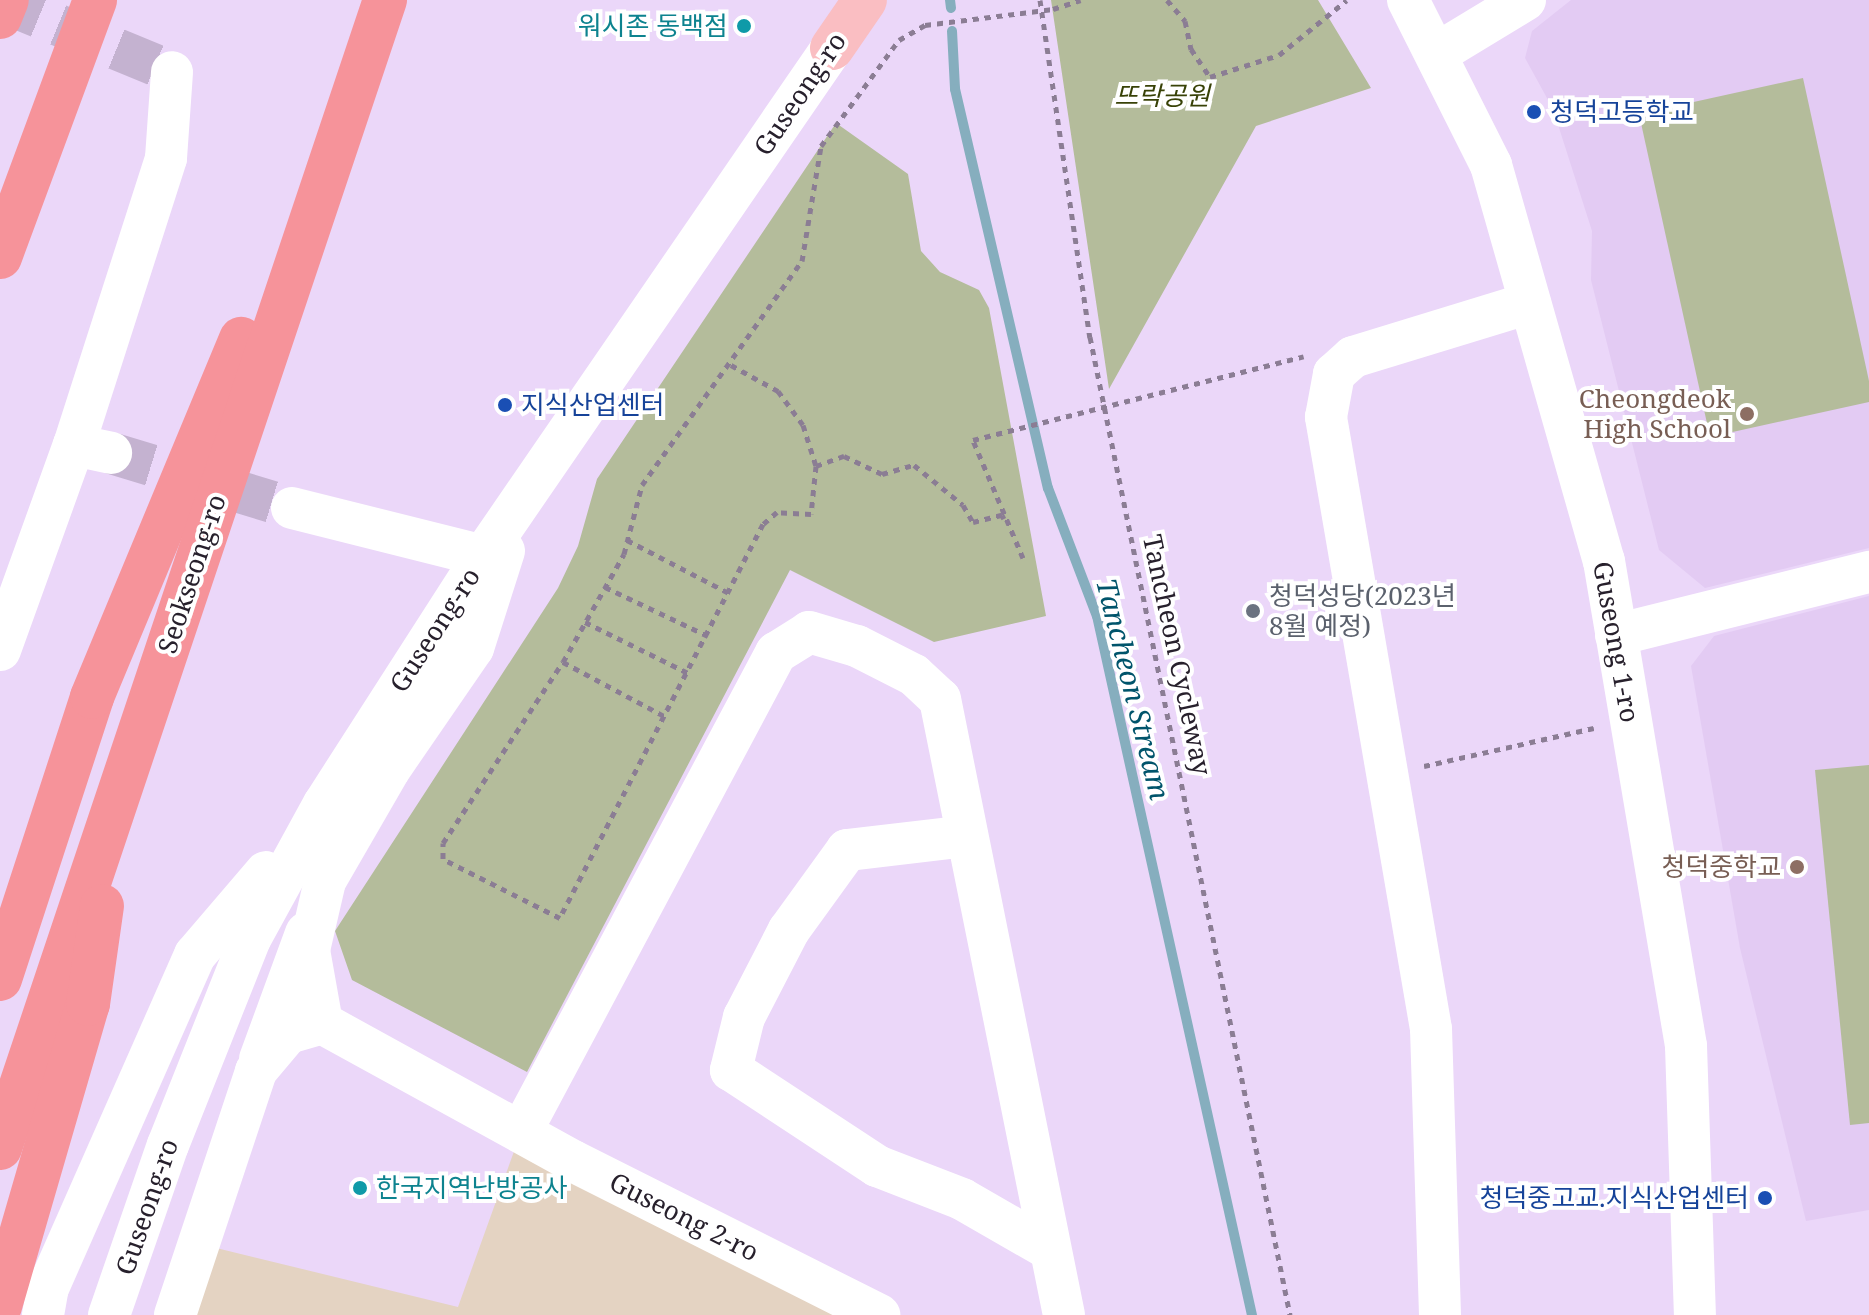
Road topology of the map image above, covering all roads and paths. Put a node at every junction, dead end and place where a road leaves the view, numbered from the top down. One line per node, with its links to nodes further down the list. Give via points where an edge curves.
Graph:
1 (7, 0): 13 (highway)
2 (95, 0): 18 (highway)
3 (357, 0): 17 (highway, Seokseong-ro)
4 (385, 0): 39 (highway, Seokseong-ro)
5 (865, 0): 14 (main road, Guseong-ro)
6 (1040, 0): 12 (path, Tancheon Cycleway)
7 (1081, 0): 12 (path)
8 (1167, 0): 9 (path, via 1185,21 1191,49 1210,77 1279,55)
9 (1347, 0)
10 (1408, 0): 15 (street, Guseong 1-ro)
11 (1525, 0): 15 (street)
12 (1041, 11): 21 (path, via 925,25 899,40 821,146 802,261); 56 (path, Tancheon Cycleway, via 1090,337)
13 (0, 17)
14 (832, 48): 23 (street, Guseong-ro)
15 (1436, 54): 19 (street, Guseong 1-ro, via 1491,165)
16 (172, 72): 33 (street, via 166,158 92,449)
17 (289, 226): 43 (highway, via 83,677); 44 (highway, Seokseong-ro, via 92,697)
18 (0, 257)
19 (1530, 303): 31 (street, Guseong 1-ro, via 1604,561); 38 (street, via 1353,357 1334,374 1326,417)
20 (1300, 353): 22 (path, via 973,440 1023,558 1002,515 973,522 963,505 914,465 882,474 844,456)
21 (731, 365): 22 (path, via 778,391 803,425); 25 (path, via 642,485)
22 (816, 466): 29 (path, via 811,514 777,512 763,524)
23 (519, 504): 26 (street, Guseong-ro); 42 (street, via 473,648 389,770)
24 (292, 508): 26 (street)
25 (627, 540): 28 (path); 29 (path)
26 (483, 556): 40 (street, Guseong-ro)
27 (1869, 572): 31 (street)
28 (605, 587): 30 (path); 32 (path)
29 (729, 593): 32 (path)
30 (585, 622): 34 (path); 35 (path)
31 (1616, 635): 37 (street, Guseong 1-ro)
32 (708, 636): 35 (path)
33 (0, 650)
34 (563, 662): 36 (path); 36 (path, via 443,843 443,859 560,918)
35 (689, 673): 36 (path)
36 (666, 717)
37 (1630, 720): 38 (path); 58 (street, Guseong 1-ro, via 1686,1046)
38 (1390, 773): 57 (street, via 1431,1029)
39 (119, 789): 48 (highway, Seokseong-ro); 50 (highway, via 88,1004)
40 (324, 804): 51 (street, via 195,955 48,1288); 52 (street, Guseong-ro, via 250,939 168,1145)
41 (967, 836): 47 (street, via 940,699 914,675 845,642 809,632 776,653); 49 (street); 49 (street, via 847,850 789,930 744,1017 731,1070 877,1166 962,1199)
42 (325, 881): 45 (street, via 309,950); 46 (street)
43 (0, 902)
44 (0, 979)
45 (322, 1023): 46 (street, via 288,1033); 47 (street, Guseong 2-ro)
46 (256, 1071): 53 (street)
47 (521, 1132): 54 (street, Guseong 2-ro)
48 (0, 1148)
49 (1049, 1249): 55 (street)
50 (0, 1306)
51 (43, 1315)
52 (109, 1315)
53 (175, 1315)
54 (879, 1315)
55 (1064, 1315)
56 (1290, 1315)
57 (1440, 1315)
58 (1695, 1315)

